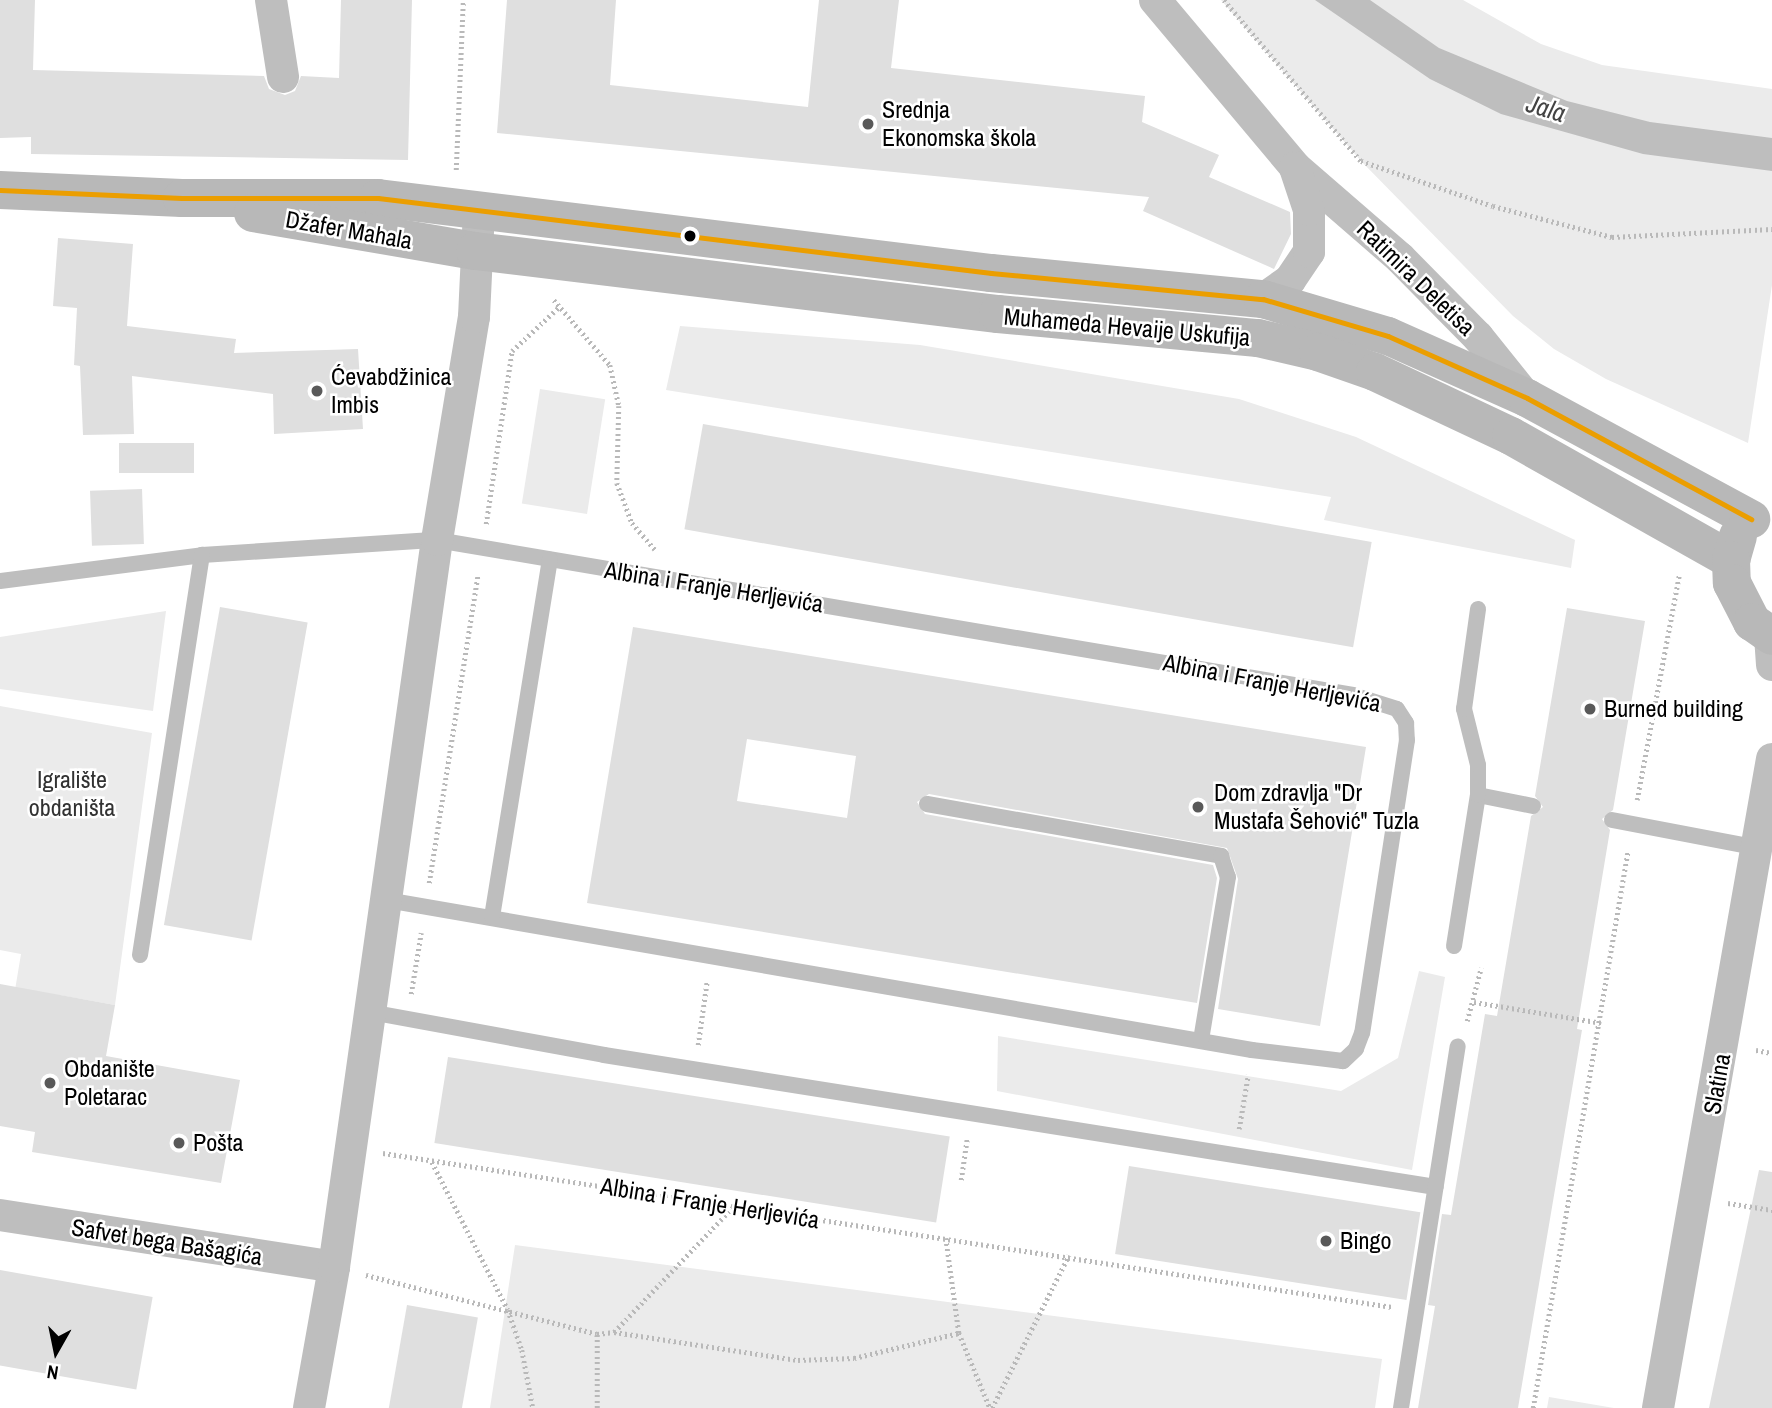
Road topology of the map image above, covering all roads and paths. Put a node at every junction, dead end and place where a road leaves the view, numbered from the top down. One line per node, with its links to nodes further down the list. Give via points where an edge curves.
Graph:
1 (271, 0): 5 (street)
2 (463, 0): 7 (path)
3 (1155, 0): 6 (street, Ratimira Deletisa)
4 (1224, 0): 11 (path, via 1361,161 1493,206 1612,237)
5 (283, 77)
6 (1295, 167): 13 (street, Ratimira Deletisa, via 1309,210 1309,252 1290,280); 16 (street, Ratimira Deletisa, via 1410,268 1478,337)
7 (456, 171)
8 (0, 190): 9 (main road, Džafer Mahala)
9 (182, 198): 10 (main road, Džafer Mahala, via 364,198); 12 (main road, Džafer Mahala, via 352,233)
10 (479, 209): 12 (street); 13 (main road, Muhameda Hevaije Uskufija, via 991,273)
11 (1772, 229)
12 (475, 251): 18 (street, via 474,317); 23 (main road, Muhameda Hevaije Uskufija, via 998,314 1258,338 1318,352 1375,372 1511,436)
13 (1263, 299): 16 (main road, Muhameda Hevaije Uskufija, via 1388,336)
14 (554, 300): 15 (path)
15 (558, 308): 19 (path, via 512,351); 20 (path, via 610,365 619,406 617,483 632,523)
16 (1527, 398): 17 (main road, Muhameda Hevaije Uskufija)
17 (1761, 511): 23 (main road, via 1737,538)
18 (437, 540): 19 (lane, Albina i Franje Herljevića); 21 (lane, Albina i Franje Herljevića); 35 (street)
19 (482, 548): 22 (lane, Albina i Franje Herljevića); 36 (path)
20 (656, 550)
21 (202, 555): 25 (lane, Albina i Franje Herljevića); 39 (lane)
22 (550, 560): 37 (lane); 48 (lane, Albina i Franje Herljevića, via 1299,685 1381,701 1397,709 1406,723 1408,740 1356,1049 1343,1061)
23 (1731, 560): 27 (main road, via 1739,604)
24 (1679, 572): 33 (path)
25 (0, 581)
26 (1478, 608): 29 (lane, via 1464,709 1478,765)
27 (1771, 646)
28 (1772, 759): 34 (street, Slatina)
29 (1478, 795): 31 (lane); 38 (lane)
30 (927, 804): 45 (lane, via 1221,856 1228,877)
31 (1533, 806)
32 (1612, 820): 33 (lane)
33 (1632, 824): 34 (lane); 44 (path)
34 (1759, 848): 80 (street, Slatina)
35 (386, 900): 36 (lane, Albina i Franje Herljevića); 42 (street)
36 (425, 906): 37 (lane, Albina i Franje Herljevića); 43 (path)
37 (492, 917): 40 (lane, Albina i Franje Herljevića)
38 (1454, 946)
39 (140, 955)
40 (711, 955): 45 (lane, Albina i Franje Herljevića); 50 (path)
41 (1481, 968): 44 (path, via 1474,1002)
42 (370, 1012): 43 (lane); 53 (street)
43 (407, 1018): 50 (lane)
44 (1601, 1023): 79 (path)
45 (1201, 1040): 48 (lane, Albina i Franje Herljevića)
46 (1458, 1046): 59 (lane)
47 (1748, 1049): 49 (path)
48 (1252, 1050): 55 (path)
49 (1772, 1053)
50 (694, 1070): 55 (lane)
51 (968, 1132): 58 (path)
52 (388, 1140): 54 (path)
53 (351, 1148): 54 (path, Albina i Franje Herljevića); 67 (street)
54 (385, 1154): 56 (path, Albina i Franje Herljevića); 57 (path)
55 (1234, 1157): 59 (lane)
56 (432, 1161): 61 (path, Albina i Franje Herljevića); 69 (path)
57 (383, 1167)
58 (961, 1180)
59 (1436, 1186): 70 (lane)
60 (1726, 1203): 62 (path)
61 (733, 1207): 64 (path, Albina i Franje Herljevića); 71 (path)
62 (1772, 1210)
63 (0, 1215): 67 (street, Safvet bega Bašagića)
64 (946, 1238): 65 (path, Albina i Franje Herljevića); 73 (path)
65 (1069, 1255): 70 (path, Albina i Franje Herljevića); 77 (path)
66 (368, 1261): 68 (path)
67 (334, 1267): 68 (path); 74 (street)
68 (366, 1275): 69 (path)
69 (508, 1310): 72 (path); 75 (path, via 522,1350)
70 (1415, 1311): 78 (lane)
71 (614, 1332): 72 (path); 73 (path, via 798,1360 854,1357)
72 (597, 1334): 76 (path)
73 (959, 1334): 77 (path)
74 (309, 1408)
75 (533, 1408)
76 (597, 1408)
77 (991, 1408)
78 (1401, 1408)
79 (1532, 1408)
80 (1658, 1408)

